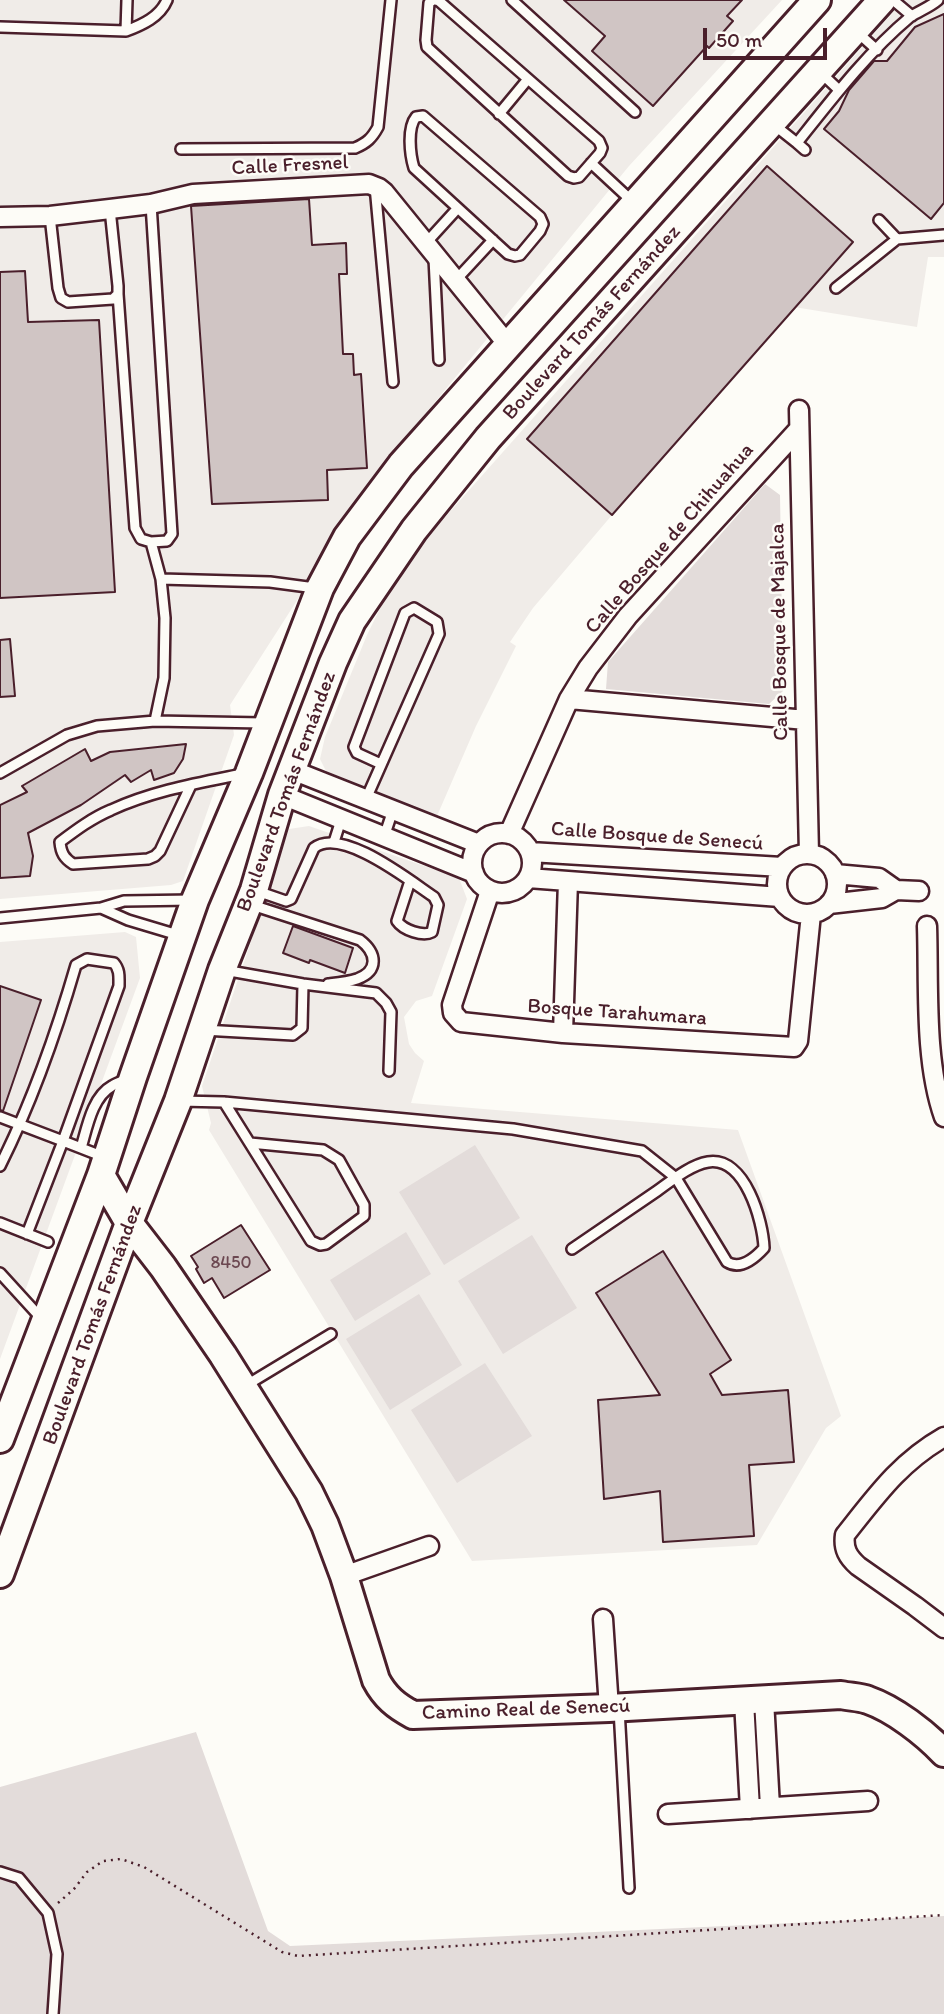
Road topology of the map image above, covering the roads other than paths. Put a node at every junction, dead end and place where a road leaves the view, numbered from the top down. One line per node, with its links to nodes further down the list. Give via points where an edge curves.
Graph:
1 (127, 0): 13 (lane)
2 (167, 0): 13 (lane, via 157,15)
3 (391, 0): 22 (lane, via 378,127 366,143 355,148)
4 (434, 0): 16 (lane); 19 (lane, via 429,3 427,47)
5 (512, 0): 18 (lane)
6 (817, 0): 26 (main road, Boulevard Tomás Fernández)
7 (882, 0): 12 (main road, Boulevard Tomás Fernández)
8 (893, 0): 10 (lane)
9 (938, 0): 10 (lane)
10 (912, 16): 14 (lane)
11 (0, 27): 13 (lane)
12 (855, 30): 14 (lane); 15 (main road, Boulevard Tomás Fernández)
13 (126, 31)
14 (877, 50): 17 (lane)
15 (819, 71): 17 (lane); 20 (main road, Boulevard Tomás Fernández)
16 (528, 79): 19 (lane); 24 (lane, via 599,141 602,148)
17 (839, 90): 21 (lane)
18 (635, 112)
19 (499, 114): 24 (lane, via 568,176 579,177)
20 (772, 122): 21 (lane); 48 (main road, Boulevard Tomás Fernández, via 488,438 414,530)
21 (797, 143): 23 (lane)
22 (181, 149)
23 (805, 150)
24 (591, 163): 26 (lane)
25 (375, 186): 27 (street, Calle Fresnel, via 193,194); 36 (street, Calle Fresnel); 42 (lane)
26 (634, 203): 40 (main road, Boulevard Tomás Fernández)
27 (151, 204): 28 (street, Calle Fresnel); 45 (lane, via 172,534 167,541)
28 (110, 209): 30 (street, Calle Fresnel); 39 (lane)
29 (457, 209): 35 (lane); 35 (lane, via 414,168 411,123 416,117 423,116 543,224 515,257); 36 (lane)
30 (50, 216): 31 (street, Calle Fresnel); 39 (lane, via 61,298 68,302 113,299)
31 (0, 218)
32 (879, 220): 34 (lane)
33 (944, 235): 34 (lane)
34 (897, 239): 38 (lane)
35 (492, 240): 37 (lane)
36 (429, 251): 37 (street, Calle Fresnel); 41 (lane)
37 (455, 281): 40 (street, Calle Fresnel)
38 (836, 288)
39 (118, 294): 45 (lane, via 135,528 141,539)
40 (509, 346): 47 (main road, Boulevard Tomás Fernández, via 401,466 347,537)
41 (439, 360)
42 (393, 382)
43 (799, 410): 44 (street, Calle Bosque de Majalca)
44 (798, 430): 49 (street, Calle Bosque de Chihuahua, via 628,616); 50 (street, Calle Bosque de Majalca)
45 (151, 542): 46 (lane)
46 (161, 579): 47 (lane); 51 (lane, via 164,678)
47 (320, 588): 48 (main road, via 338,594); 52 (main road, Boulevard Tomás Fernández)
48 (352, 621): 54 (main road, Boulevard Tomás Fernández)
49 (569, 699): 50 (street); 62 (street, Calle Bosque de Chihuahua)
50 (806, 720): 67 (street, Calle Bosque de Majalca)
51 (155, 721): 52 (lane); 55 (lane, via 113,724 67,735)
52 (269, 723): 56 (main road, Boulevard Tomás Fernández)
53 (381, 764): 53 (lane, via 439,634 437,622 414,608 405,613 354,747); 59 (lane)
54 (292, 769): 58 (main road, Boulevard Tomás Fernández); 59 (street)
55 (0, 773)
56 (249, 773): 57 (lane); 79 (main road, Boulevard Tomás Fernández)
57 (191, 785): 57 (lane, via 110,810 60,842 61,851 73,864 155,856)
58 (282, 795): 61 (street); 77 (main road, Boulevard Tomás Fernández)
59 (366, 799): 60 (street)
60 (393, 810): 63 (lane); 65 (street)
61 (341, 820): 63 (street); 64 (lane)
62 (509, 834): 65 (street, via 498,833); 66 (street)
63 (384, 837): 69 (street)
64 (334, 842): 72 (lane, via 382,861); 77 (lane, via 314,848 291,899)
65 (479, 844): 69 (street, via 473,853)
66 (530, 852): 68 (street, Calle Bosque de Senecú); 71 (street)
67 (808, 854): 68 (street, via 798,855); 70 (street, via 822,858)
68 (782, 867): 78 (street, via 777,886)
69 (474, 873): 75 (street)
70 (835, 874): 74 (street, via 879,878); 80 (street, via 835,895)
71 (528, 878): 73 (street); 75 (street, via 508,893)
72 (410, 881): 72 (lane, via 397,921 400,926 429,934 438,905)
73 (568, 881): 78 (street); 91 (street)
74 (896, 890): 76 (street); 80 (street, via 882,898)
75 (490, 891): 91 (street, Bosque Tarahumara, via 453,1013 461,1022)
76 (919, 891)
77 (251, 897): 87 (main road, Boulevard Tomás Fernández); 89 (lane, via 368,946 374,963 364,976)
78 (780, 897): 82 (street, via 794,911)
79 (195, 900): 81 (lane, via 124,901); 85 (main road, Boulevard Tomás Fernández)
80 (829, 904): 82 (street)
81 (101, 908): 83 (lane); 85 (lane)
82 (811, 914): 91 (street, Bosque Tarahumara, via 794,1047)
83 (0, 918)
84 (927, 926): 86 (street)
85 (183, 936): 93 (main road, Boulevard Tomás Fernández)
86 (936, 957): 96 (street, via 932,1066)
87 (222, 970): 88 (lane); 90 (main road, Boulevard Tomás Fernández)
88 (303, 984): 89 (lane); 90 (lane, via 302,1028 297,1033)
89 (316, 986): 92 (lane, via 380,997 391,1012)
90 (203, 1030): 94 (main road, Boulevard Tomás Fernández)
91 (563, 1033)
92 (389, 1071)
93 (133, 1077): 101 (lane, via 104,1091); 103 (main road, Boulevard Tomás Fernández)
94 (178, 1101): 95 (lane); 106 (main road, Boulevard Tomás Fernández)
95 (224, 1102): 100 (lane); 104 (lane, via 526,1132 642,1152)
96 (944, 1117)
97 (0, 1118): 98 (lane)
98 (20, 1125): 99 (lane); 99 (lane, via 76,965 87,959 114,963 119,986); 102 (lane)
99 (63, 1141): 101 (lane); 107 (lane)
100 (250, 1143): 100 (lane, via 311,1241 326,1244 364,1216 364,1205 334,1156 323,1150)
101 (81, 1148): 103 (lane)
102 (0, 1166)
103 (104, 1167): 106 (main road, Camino Real de Senecú); 108 (main road, Boulevard Tomás Fernández)
104 (676, 1178): 104 (lane, via 727,1262 741,1265 764,1248 750,1192 728,1166 710,1161); 110 (lane)
105 (0, 1223): 107 (lane)
106 (130, 1223): 108 (main road); 114 (main road, Camino Real de Senecú); 118 (main road, Boulevard Tomás Fernández)
107 (27, 1234): 109 (lane)
108 (78, 1234): 112 (main road, Boulevard Tomás Fernández)
109 (48, 1242)
110 (572, 1249)
111 (0, 1273): 112 (lane)
112 (45, 1322): 116 (main road, Boulevard Tomás Fernández)
113 (331, 1334): 114 (lane)
114 (244, 1387): 119 (main road, Camino Real de Senecú, via 309,1492)
115 (944, 1437): 121 (street, via 888,1481 844,1542 858,1566)
116 (0, 1439)
117 (429, 1546): 119 (street)
118 (0, 1574)
119 (344, 1576): 123 (main road, Camino Real de Senecú, via 376,1680 400,1709 413,1714)
120 (603, 1619): 123 (street)
121 (944, 1628)
122 (754, 1700): 123 (main road, Camino Real de Senecú); 124 (main road, Camino Real de Senecú, via 841,1695 866,1699 888,1709); 126 (street); 127 (street)
123 (614, 1708): 130 (lane)
124 (944, 1753)
125 (868, 1801): 126 (street)
126 (770, 1807): 127 (street)
127 (750, 1809): 128 (street)
128 (668, 1814)
129 (0, 1872): 131 (lane, via 19,1878 48,1913 57,1954)
130 (629, 1888)
131 (53, 2014)

